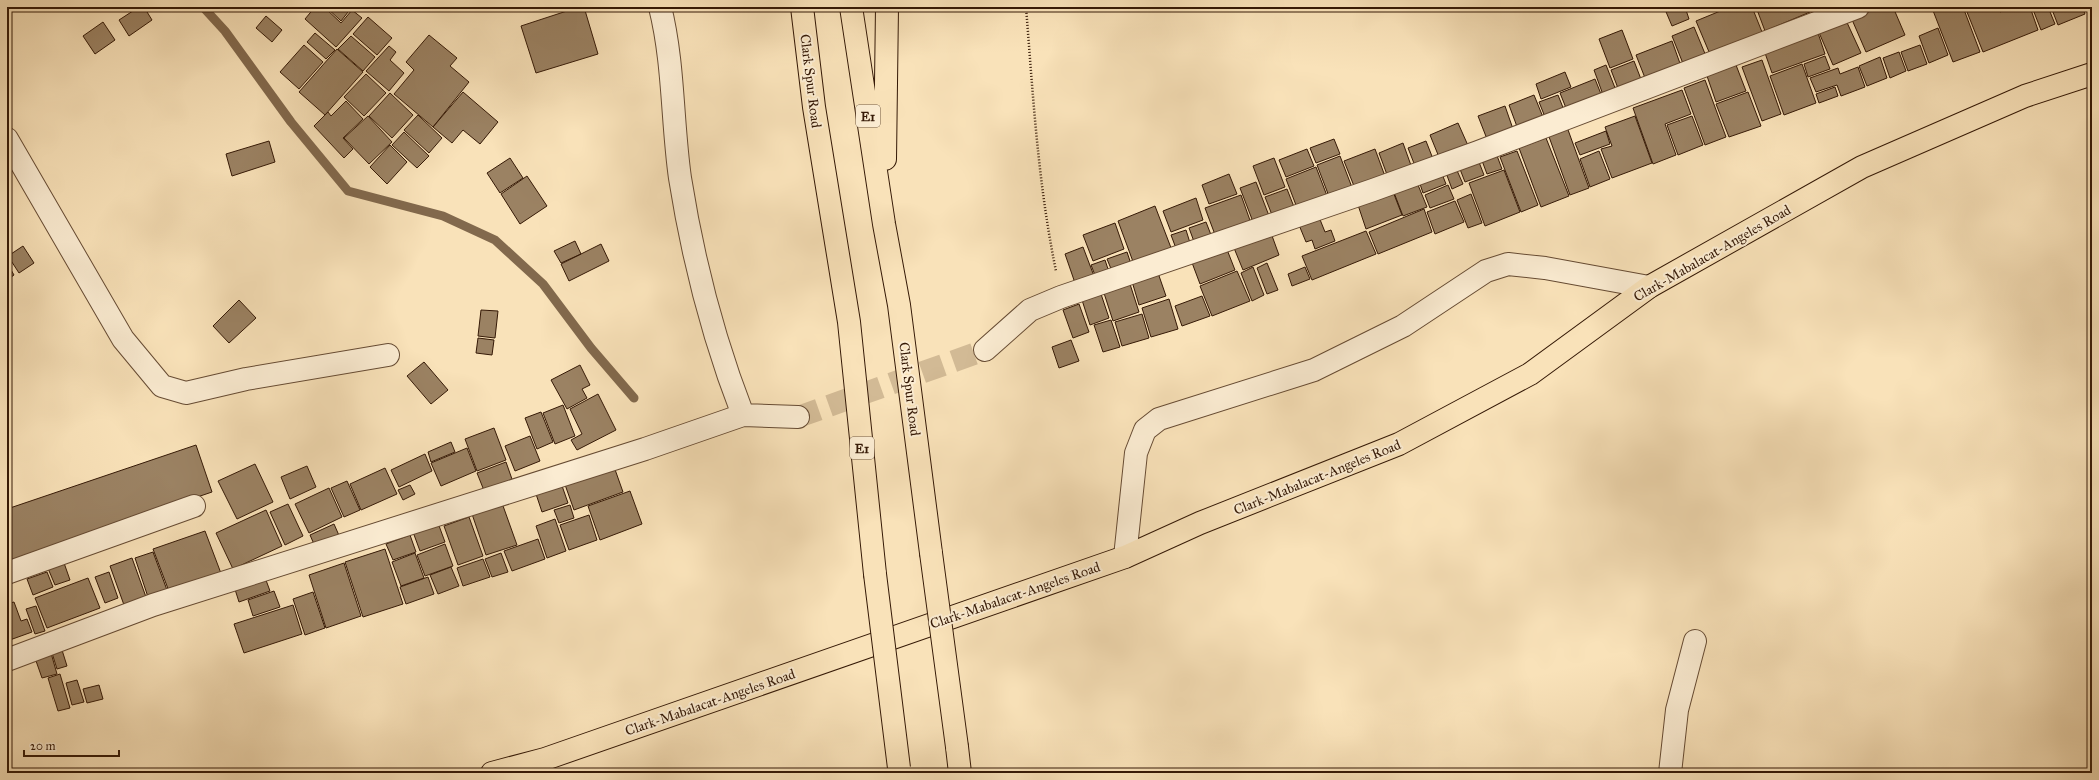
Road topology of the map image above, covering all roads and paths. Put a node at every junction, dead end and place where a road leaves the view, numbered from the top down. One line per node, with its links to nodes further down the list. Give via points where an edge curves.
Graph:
1 (660, 7): 16 (street, via 669,58 680,178 696,260 723,364)
2 (789, 7): 9 (main road)
3 (802, 7): 9 (main road, Clark Spur Road / E1)
4 (851, 7): 11 (main road, Clark Spur Road / E1)
5 (887, 7): 11 (main road)
6 (1026, 7): 13 (path, via 1043,192)
7 (1858, 7): 13 (street, via 1478,152)
8 (2092, 74): 12 (main road, Clark-Mabalacat-Angeles Road, via 2025,96 1862,167)
9 (814, 107): 23 (main road, Clark Spur Road / E1, bridge, via 849,322 875,574)
10 (7, 139): 15 (street, via 123,339 162,386 186,393 246,379)
11 (884, 224): 25 (main road, Clark Spur Road / E1, bridge, via 899,305)
12 (1649, 287): 19 (main road, Clark-Mabalacat-Angeles Road, via 1530,374 1399,444 1200,523); 19 (street, via 1545,268 1508,264 1486,272 1403,326 1314,370 1159,419 1146,430 1136,453)
13 (1061, 297): 14 (street, via 1030,310)
14 (985, 350)
15 (388, 355)
16 (743, 415): 17 (street); 22 (street, via 644,449 153,605)
17 (798, 417)
18 (194, 506): 20 (street)
19 (1125, 557): 24 (main road, Clark-Mabalacat-Angeles Road, via 545,759)
20 (7, 573)
21 (1695, 641): 26 (street, via 1677,710)
22 (7, 660)
23 (899, 770)
24 (492, 773)
25 (960, 773)
26 (1670, 773)

